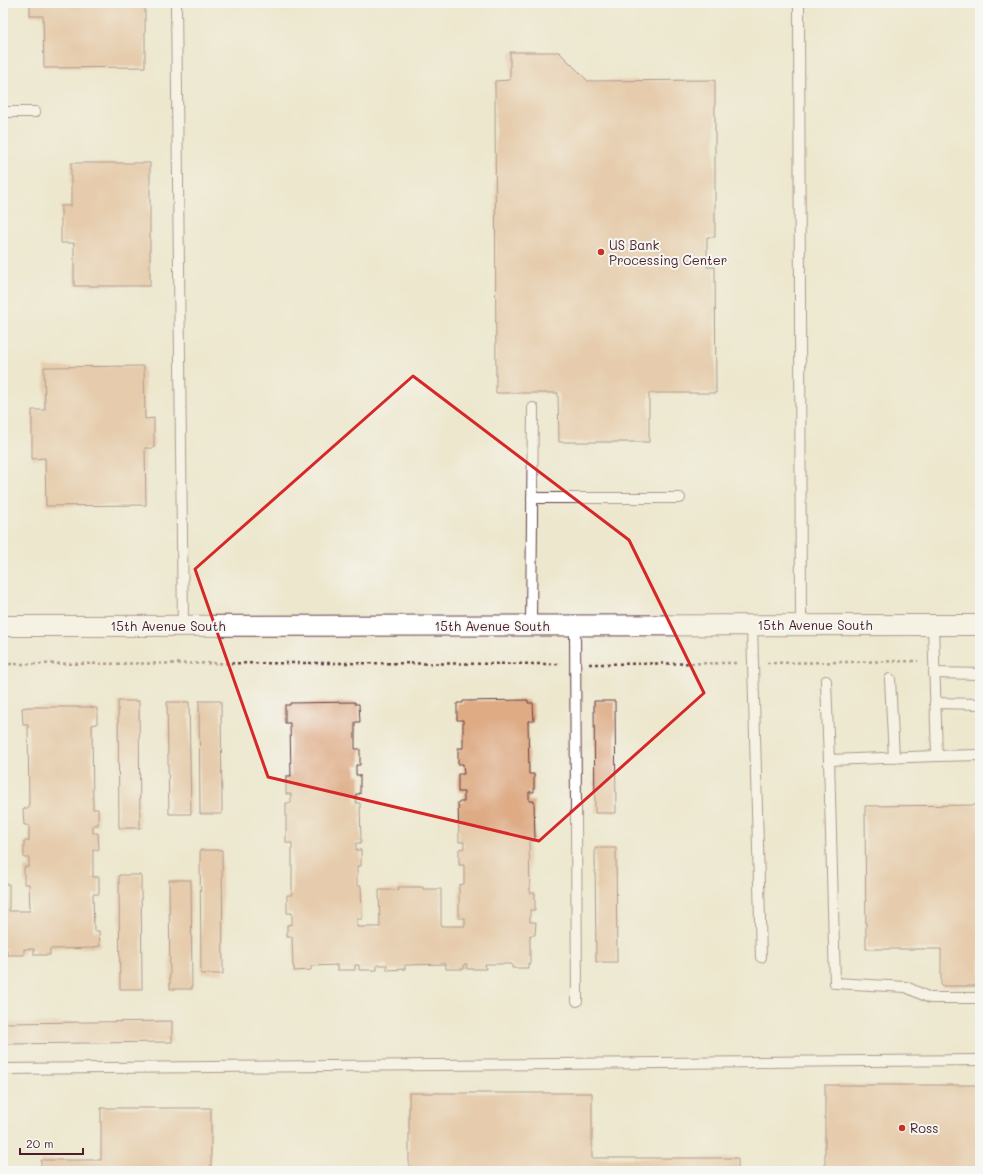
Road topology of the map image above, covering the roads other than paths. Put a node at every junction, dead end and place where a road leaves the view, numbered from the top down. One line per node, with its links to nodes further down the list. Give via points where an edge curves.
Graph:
1 (176, 3): 12 (lane)
2 (799, 3): 8 (lane)
3 (3, 112): 4 (lane)
4 (34, 112)
5 (533, 408): 6 (lane)
6 (532, 498): 7 (lane); 13 (lane)
7 (680, 498)
8 (801, 625): 9 (street, 15th Avenue South); 15 (street, 15th Avenue South)
9 (932, 625): 10 (street, 15th Avenue South); 16 (lane)
10 (980, 625)
11 (3, 626): 12 (street, 15th Avenue South)
12 (183, 626): 13 (street, 15th Avenue South)
13 (531, 626): 14 (street, 15th Avenue South)
14 (575, 626): 15 (street, 15th Avenue South); 28 (lane)
15 (752, 626): 26 (lane)
16 (934, 673): 17 (lane); 20 (lane)
17 (980, 674)
18 (890, 679): 24 (lane)
19 (826, 681): 25 (lane)
20 (935, 703): 21 (lane); 23 (lane)
21 (980, 704)
22 (980, 755): 23 (lane)
23 (937, 756): 24 (lane)
24 (894, 758): 25 (lane)
25 (829, 760): 27 (lane, via 835,983 906,987 930,998)
26 (761, 957)
27 (980, 998)
28 (577, 1001)
29 (980, 1060): 30 (lane)
30 (3, 1069)

